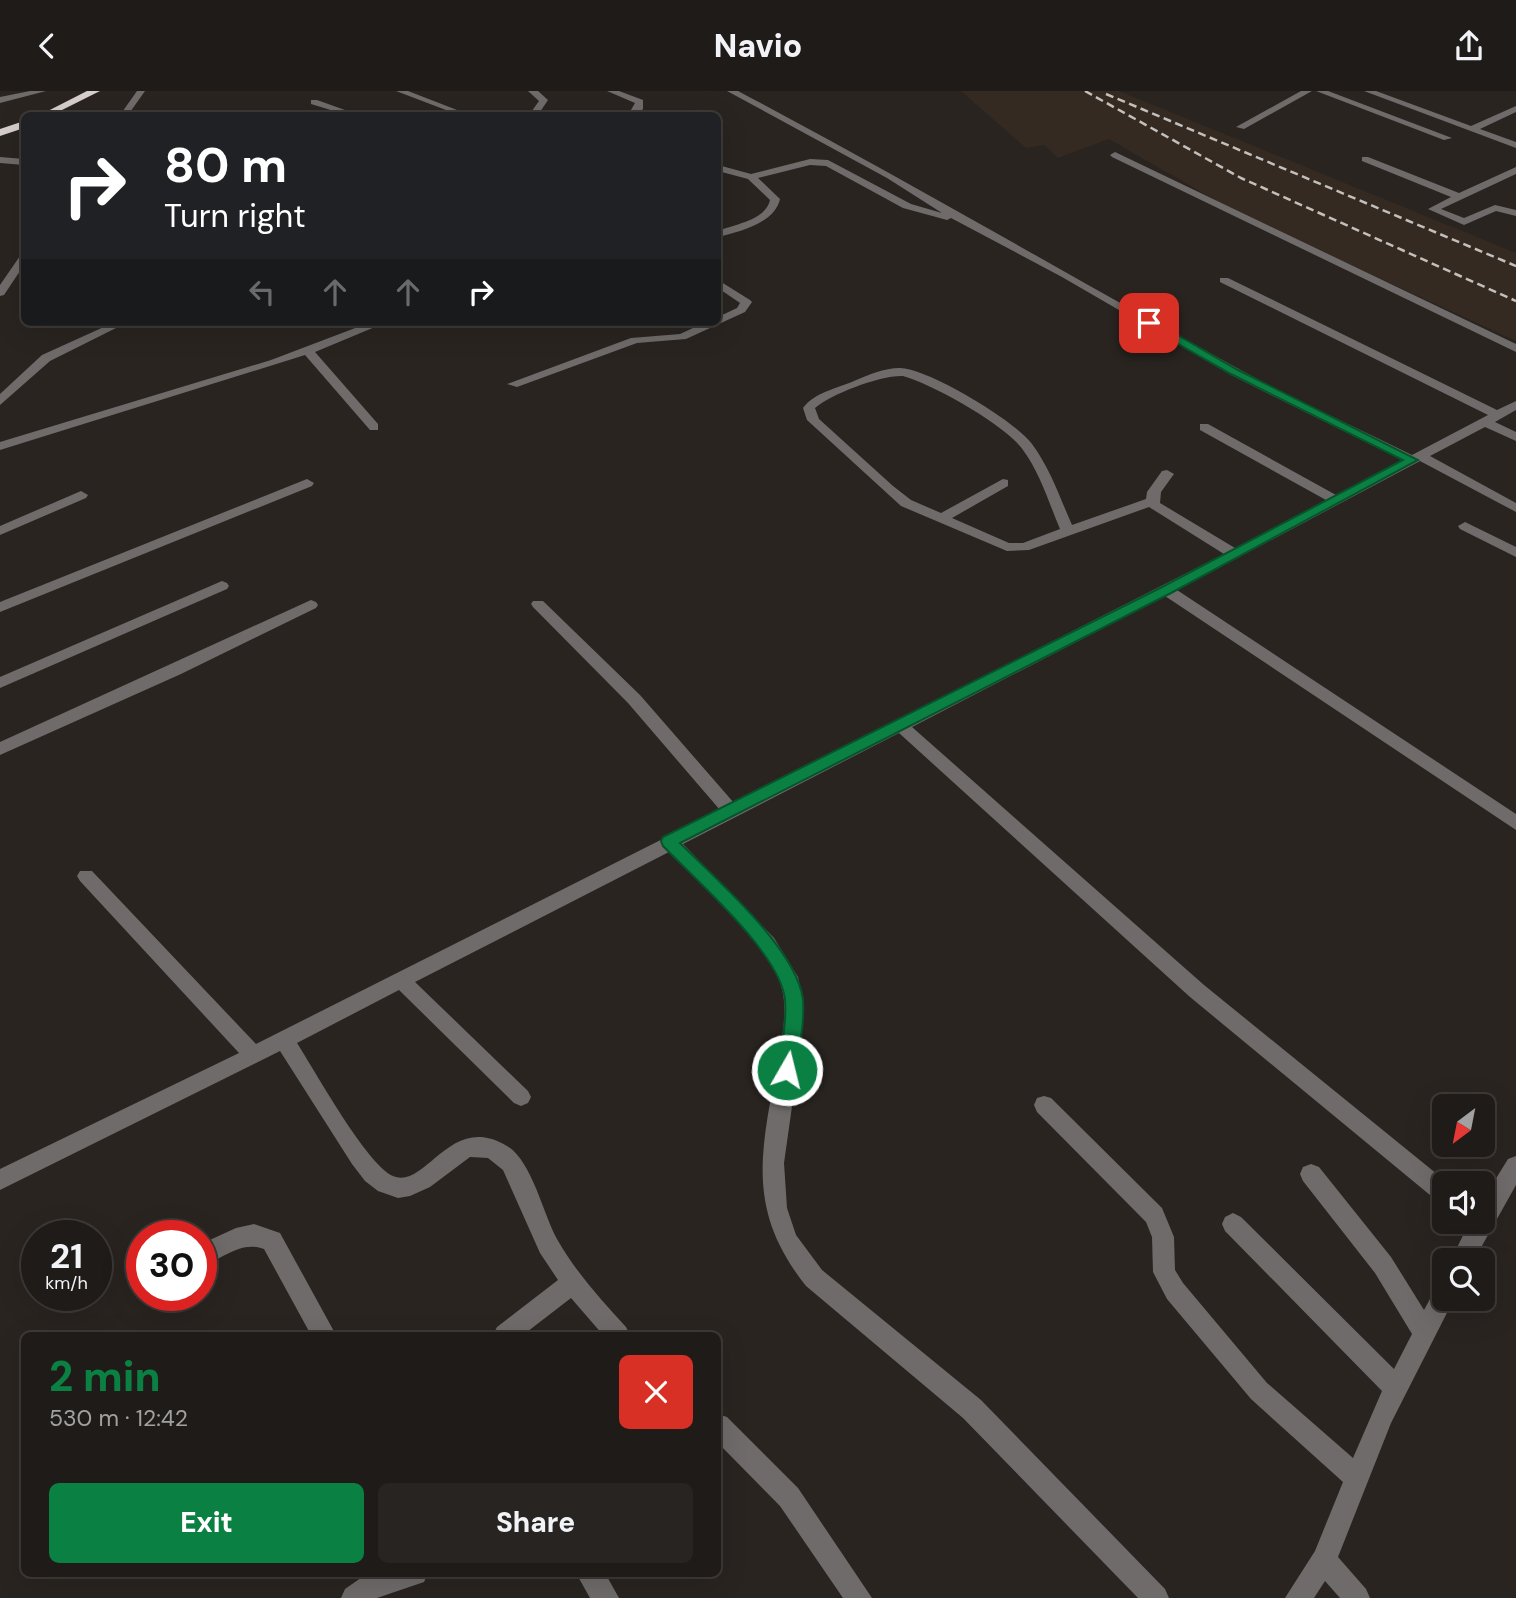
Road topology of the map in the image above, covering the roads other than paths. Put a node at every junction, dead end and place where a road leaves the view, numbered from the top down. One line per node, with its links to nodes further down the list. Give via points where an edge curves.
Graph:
1 (42, 91): 11 (street)
2 (95, 91): 14 (highway)
3 (141, 91): 15 (street)
4 (400, 91): 17 (street)
5 (532, 91): 18 (street, via 544,103)
6 (611, 91): 19 (street, via 640,102)
7 (730, 91): 35 (street, via 890,176)
8 (1308, 91): 21 (street)
9 (1320, 91): 24 (street)
10 (1368, 91): 22 (street)
11 (0, 100)
12 (314, 102): 16 (street)
13 (1516, 109): 22 (street)
14 (51, 112)
15 (126, 112)
16 (346, 112)
17 (458, 112)
18 (536, 112)
19 (636, 112)
20 (21, 125): 23 (highway)
21 (1241, 127)
22 (1471, 129): 25 (street)
23 (0, 134)
24 (1447, 138)
25 (1516, 145)
26 (1115, 155): 45 (street)
27 (1366, 159): 33 (street)
28 (0, 160): 29 (street)
29 (21, 162)
30 (721, 169): 32 (street)
31 (1516, 170): 33 (street)
32 (751, 177): 35 (street, via 810,162 828,163 907,206); 36 (street, via 775,199 773,209 764,217)
33 (1457, 196): 34 (street, via 1434,211 1464,222 1495,208)
34 (1516, 213)
35 (963, 222): 55 (street, via 1066,275 1234,372)
36 (721, 233)
37 (21, 262): 40 (street)
38 (1224, 280): 50 (street)
39 (721, 285): 41 (street, via 746,302 741,310)
40 (0, 293)
41 (721, 320)
42 (370, 326): 46 (street)
43 (708, 326): 47 (street, via 682,337 635,340)
44 (110, 328): 48 (street, via 46,358)
45 (1516, 348)
46 (307, 350): 51 (street); 54 (street)
47 (513, 384)
48 (0, 401)
49 (1516, 405): 50 (street)
50 (1491, 418): 53 (street); 55 (street)
51 (374, 427)
52 (1204, 427): 60 (street)
53 (1516, 437)
54 (0, 446)
55 (1416, 458): 60 (street); 62 (street)
56 (1167, 474): 61 (street)
57 (307, 483): 73 (street)
58 (1003, 483): 63 (street)
59 (81, 495): 65 (street)
60 (1335, 500): 67 (street)
61 (1152, 501): 66 (street); 67 (street)
62 (1516, 508)
63 (941, 519): 66 (street, via 1007,547 1024,547); 66 (street, via 888,489 813,420 809,414 813,403 888,373 920,377 1021,438)
64 (1465, 526): 68 (street)
65 (0, 530)
66 (1068, 531)
67 (1233, 553): 70 (street)
68 (1516, 553)
69 (222, 586): 74 (street)
70 (1166, 590): 75 (street); 78 (street)
71 (538, 604): 77 (street, via 642,708)
72 (311, 605): 76 (street)
73 (0, 607)
74 (0, 684)
75 (900, 725): 77 (street); 89 (street, via 1197,991)
76 (0, 749)
77 (730, 810): 79 (street)
78 (1516, 823)
79 (669, 841): 81 (street); 108 (street, via 747,921 788,976 794,1000 793,1025 773,1172 782,1230 796,1256 814,1278 972,1409)
80 (86, 876): 83 (street)
81 (400, 979): 82 (street); 84 (street)
82 (284, 1040): 83 (street); 93 (street, via 364,1165 382,1184 409,1189 473,1146 486,1147 507,1159 548,1245)
83 (254, 1055): 88 (street)
84 (521, 1097)
85 (1044, 1105): 101 (street, via 1154,1215 1163,1237 1164,1272 1250,1382)
86 (1516, 1166): 90 (street)
87 (1311, 1174): 98 (street, via 1384,1265)
88 (0, 1180)
89 (1432, 1183)
90 (1495, 1200)
91 (1233, 1224): 99 (street)
92 (217, 1249): 95 (street, via 249,1234 272,1241)
93 (572, 1283): 96 (street); 97 (street)
94 (1436, 1311): 98 (street)
95 (322, 1332)
96 (509, 1332)
97 (615, 1332)
98 (1425, 1333): 99 (street)
99 (1396, 1388): 101 (street)
100 (721, 1429): 107 (street, via 789,1497)
101 (1358, 1479): 102 (street)
102 (1324, 1560): 109 (street); 110 (street)
103 (399, 1577): 105 (street, via 376,1583)
104 (592, 1577): 106 (street)
105 (354, 1598)
106 (606, 1598)
107 (859, 1598)
108 (1156, 1598)
109 (1298, 1598)
110 (1357, 1598)

